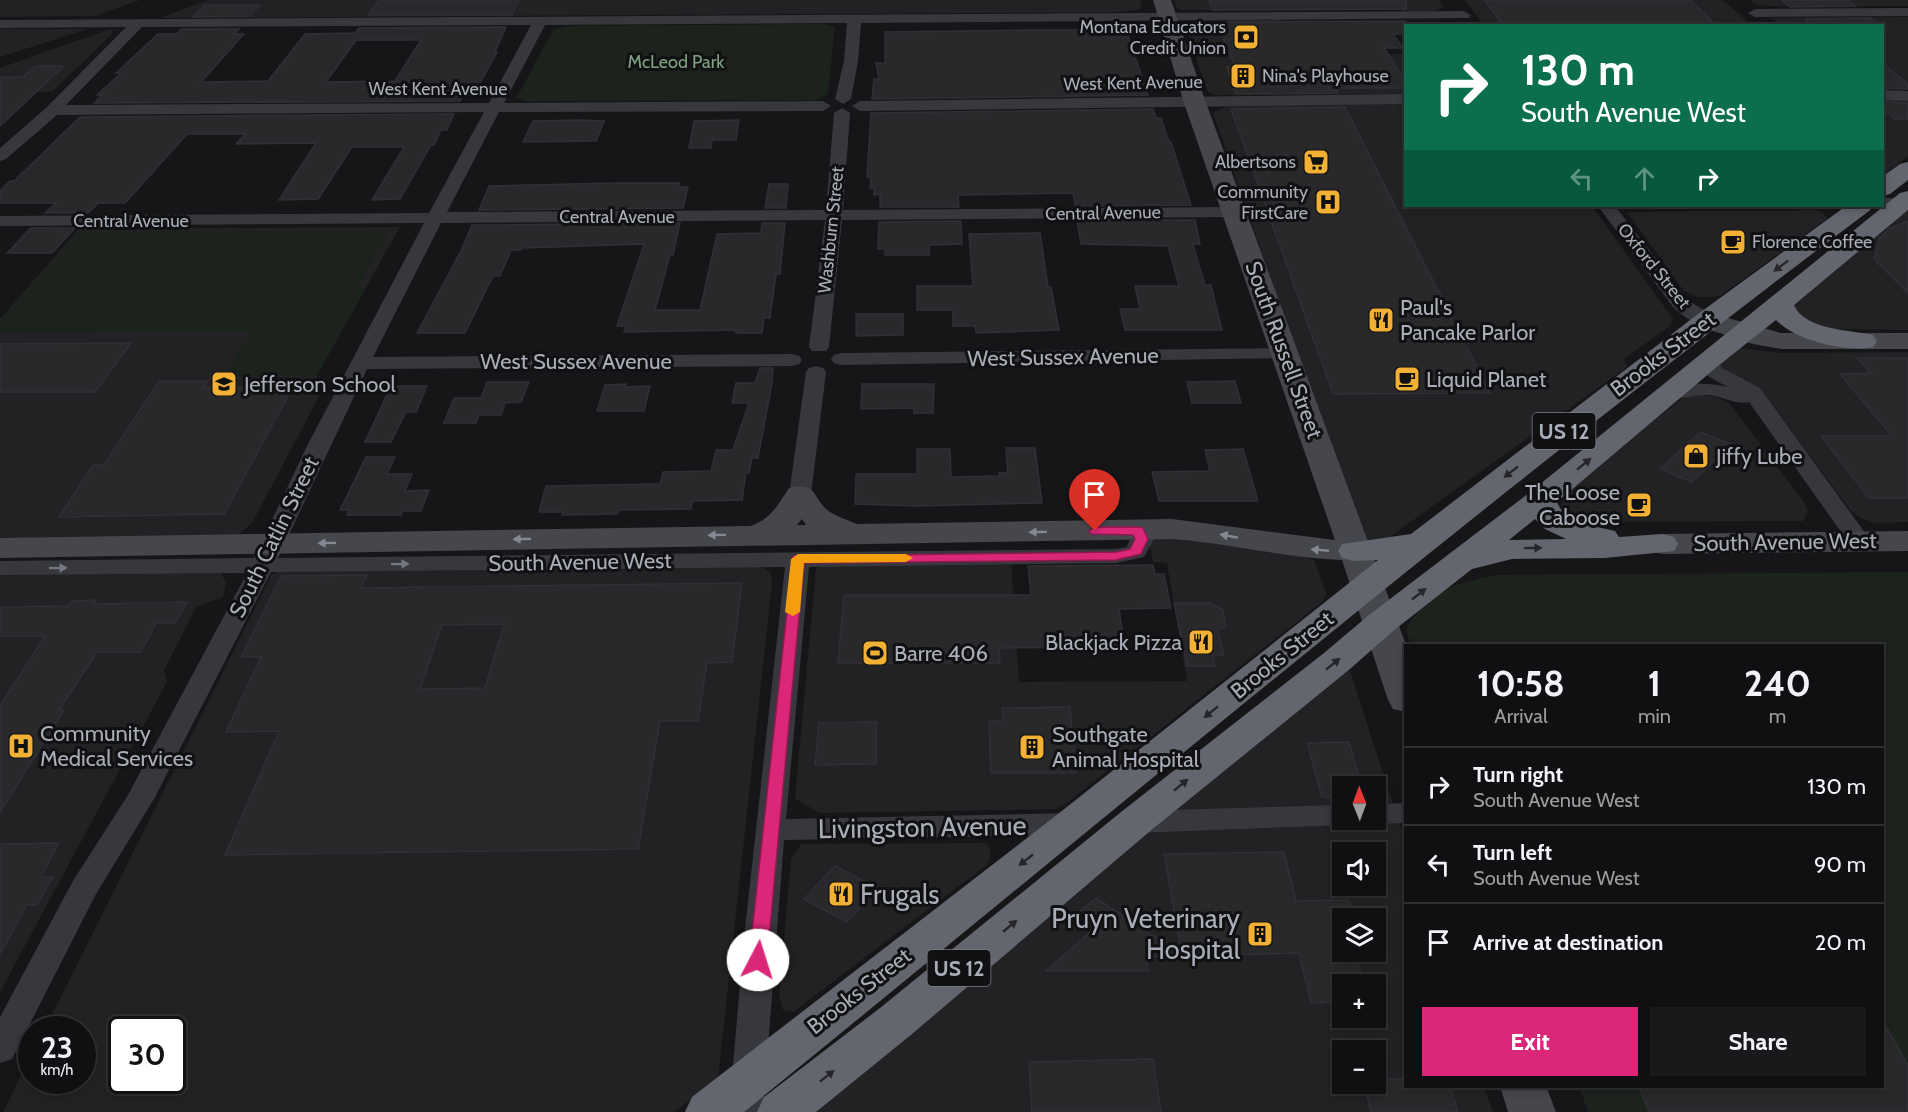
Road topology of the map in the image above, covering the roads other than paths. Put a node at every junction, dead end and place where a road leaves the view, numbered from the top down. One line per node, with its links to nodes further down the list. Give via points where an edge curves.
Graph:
1 (1454, 0): 6 (street)
2 (1165, 8): 4 (street); 6 (street); 13 (street, South Russell Street)
3 (1908, 12): 9 (street, via 1749,9)
4 (854, 18): 5 (street); 14 (street, Washburn Street)
5 (541, 20): 8 (street); 15 (street, South Catlin Street)
6 (1468, 20)
7 (0, 24): 8 (street)
8 (137, 24): 16 (street)
9 (1766, 24)
10 (1887, 95): 11 (street)
11 (1908, 95)
12 (1404, 99): 13 (street, West Kent Avenue)
13 (1195, 103): 14 (street, West Kent Avenue, via 860,106 854,111); 22 (street, South Russell Street)
14 (843, 106): 15 (street, West Kent Avenue, via 829,112 823,106); 23 (street, Washburn Street)
15 (494, 108): 16 (street, West Kent Avenue); 24 (street, South Catlin Street)
16 (53, 110): 17 (street)
17 (0, 156)
18 (1908, 170): 19 (highway, Brooks Street / US 12)
19 (1896, 200): 26 (highway, Brooks Street / US 12)
20 (1607, 207): 27 (street, Oxford Street, via 1680,303)
21 (1860, 207): 27 (highway, Brooks Street / US 12, one-way to 27)
22 (1234, 212): 23 (street, Central Avenue); 32 (street, South Russell Street)
23 (834, 216): 24 (street, Central Avenue); 31 (street, Washburn Street)
24 (435, 219): 25 (street, Central Avenue); 36 (street, South Catlin Street)
25 (0, 221)
26 (1780, 302): 28 (highway, Brooks Street / US 12); 29 (highway, via 1790,320 1804,328)
27 (1707, 320): 28 (street); 48 (highway, Brooks Street / US 12, one-way to 48)
28 (1744, 332): 29 (street, via 1781,340); 35 (highway, Brooks Street / US 12)
29 (1863, 340): 30 (street)
30 (1908, 341)
31 (819, 347): 33 (street, via 833,349); 34 (street, via 801,350)
32 (1286, 354): 33 (street, West Sussex Avenue); 51 (street, South Russell Street)
33 (841, 359): 37 (street, via 832,369)
34 (792, 360): 36 (street, West Sussex Avenue); 37 (street, via 800,370)
35 (1708, 360): 38 (highway, Brooks Street / US 12); 39 (street, via 1715,372 1750,389)
36 (360, 363): 52 (street, South Catlin Street, via 284,516)
37 (816, 372): 40 (street)
38 (1669, 393): 39 (street, via 1718,390 1746,398); 41 (highway, Brooks Street / US 12, one-way to 38)
39 (1763, 409): 46 (street)
40 (800, 495): 44 (street, via 785,522); 45 (street, via 817,518)
41 (1544, 508): 49 (highway, via 1561,525 1584,534); 54 (highway, Brooks Street / US 12)
42 (1139, 531): 43 (street, South Avenue West, one-way to 43); 51 (street, South Avenue West, one-way to 42, via 1304,549 1198,531); 53 (street, South Avenue West, via 1142,539 1136,552 1116,556)
43 (987, 532): 45 (street, South Avenue West); 53 (street, via 931,544 817,547)
44 (758, 534): 45 (street, South Avenue West); 52 (street, South Avenue West, one-way to 52)
45 (850, 534)
46 (1859, 541): 47 (street, South Avenue West); 49 (street, South Avenue West)
47 (1908, 541)
48 (1421, 542): 51 (highway); 56 (highway, Brooks Street / US 12)
49 (1662, 544): 54 (highway, one-way to 49, via 1510,549)
50 (0, 548): 52 (street, South Avenue West)
51 (1354, 551): 56 (street, South Russell Street)
52 (269, 555): 53 (street, South Avenue West, one-way to 53); 55 (street, South Avenue West, one-way to 52); 65 (street, South Catlin Street, via 140,799 84,889)
53 (798, 559): 64 (street)
54 (1456, 565): 57 (highway, Brooks Street / US 12, one-way to 54)
55 (0, 568)
56 (1367, 585): 57 (street, South Russell Street); 63 (highway, Brooks Street / US 12, one-way to 63)
57 (1381, 623): 58 (street, South Russell Street); 62 (highway, Brooks Street / US 12, one-way to 57)
58 (1404, 694)
59 (1404, 813): 60 (street)
60 (1386, 814)
61 (1332, 815): 62 (street)
62 (1135, 822): 69 (highway, Brooks Street / US 12, one-way to 62)
63 (1072, 824): 64 (street, Livingston Avenue); 67 (highway, Brooks Street / US 12, one-way to 67)
64 (772, 830): 67 (street)
65 (0, 1049)
66 (1523, 1088): 70 (street)
67 (748, 1095): 68 (highway, Brooks Street / US 12)
68 (709, 1112)
69 (781, 1112)
70 (1532, 1112)

